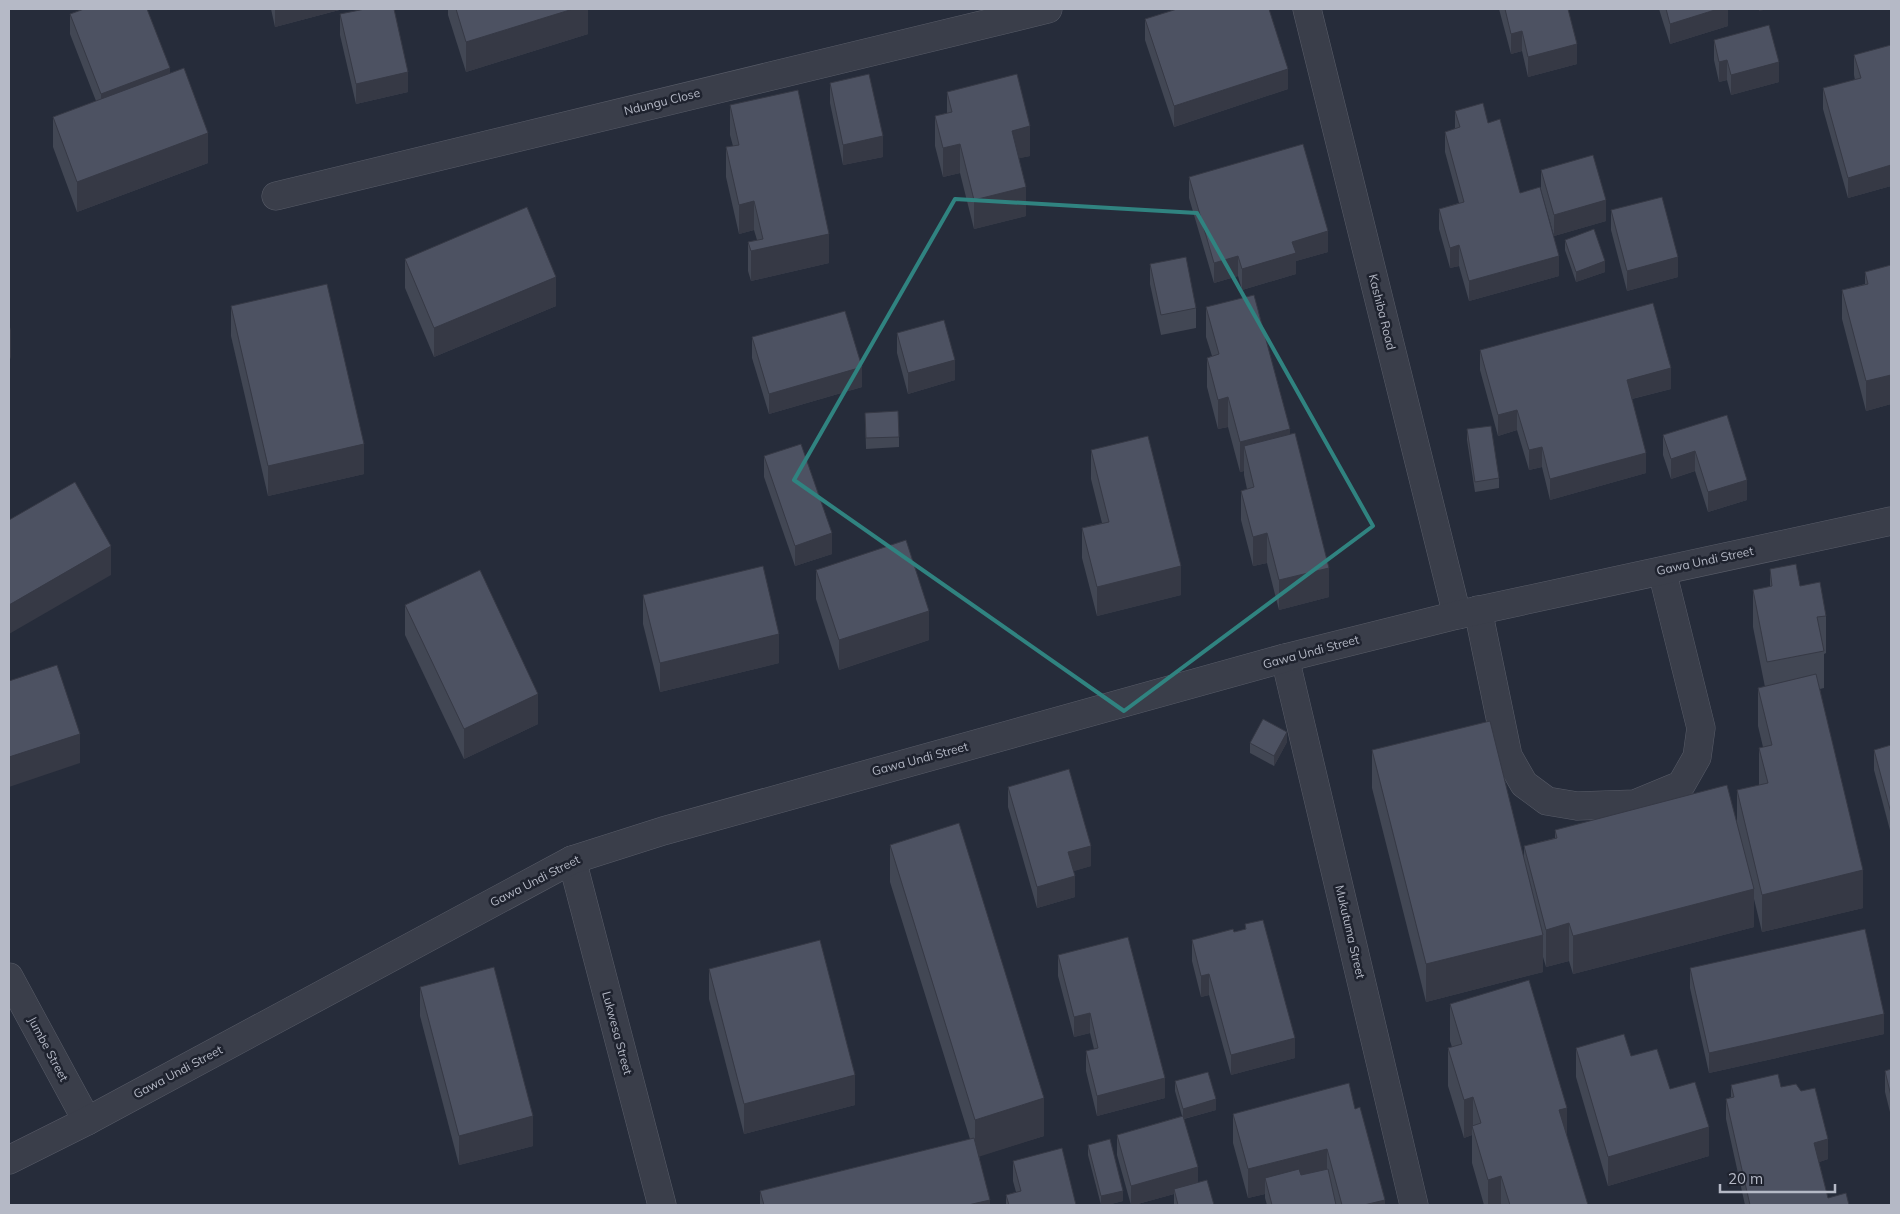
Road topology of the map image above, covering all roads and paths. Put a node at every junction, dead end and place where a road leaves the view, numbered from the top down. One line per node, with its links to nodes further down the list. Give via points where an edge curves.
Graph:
1 (1048, 9): 3 (street, Ndungu Close)
2 (1307, 9): 6 (street, Kashiba Road)
3 (276, 196)
4 (1891, 521): 5 (street, Gawa Undi Street)
5 (1662, 571): 6 (street, Gawa Undi Street); 6 (street, Kashiba Road, via 1701,728 1700,738 1697,757 1681,786 1635,804 1577,806 1547,801 1524,784 1508,756)
6 (1468, 612): 7 (street, Gawa Undi Street)
7 (1285, 658): 8 (street, Gawa Undi Street, via 663,830); 13 (street, Mukutuma Street)
8 (572, 860): 10 (street, Gawa Undi Street); 12 (street, Lukwesa Street)
9 (9, 977): 10 (street, Jumbe Street)
10 (87, 1121): 11 (street, Gawa Undi Street)
11 (9, 1160)
12 (662, 1205)
13 (1414, 1205)

